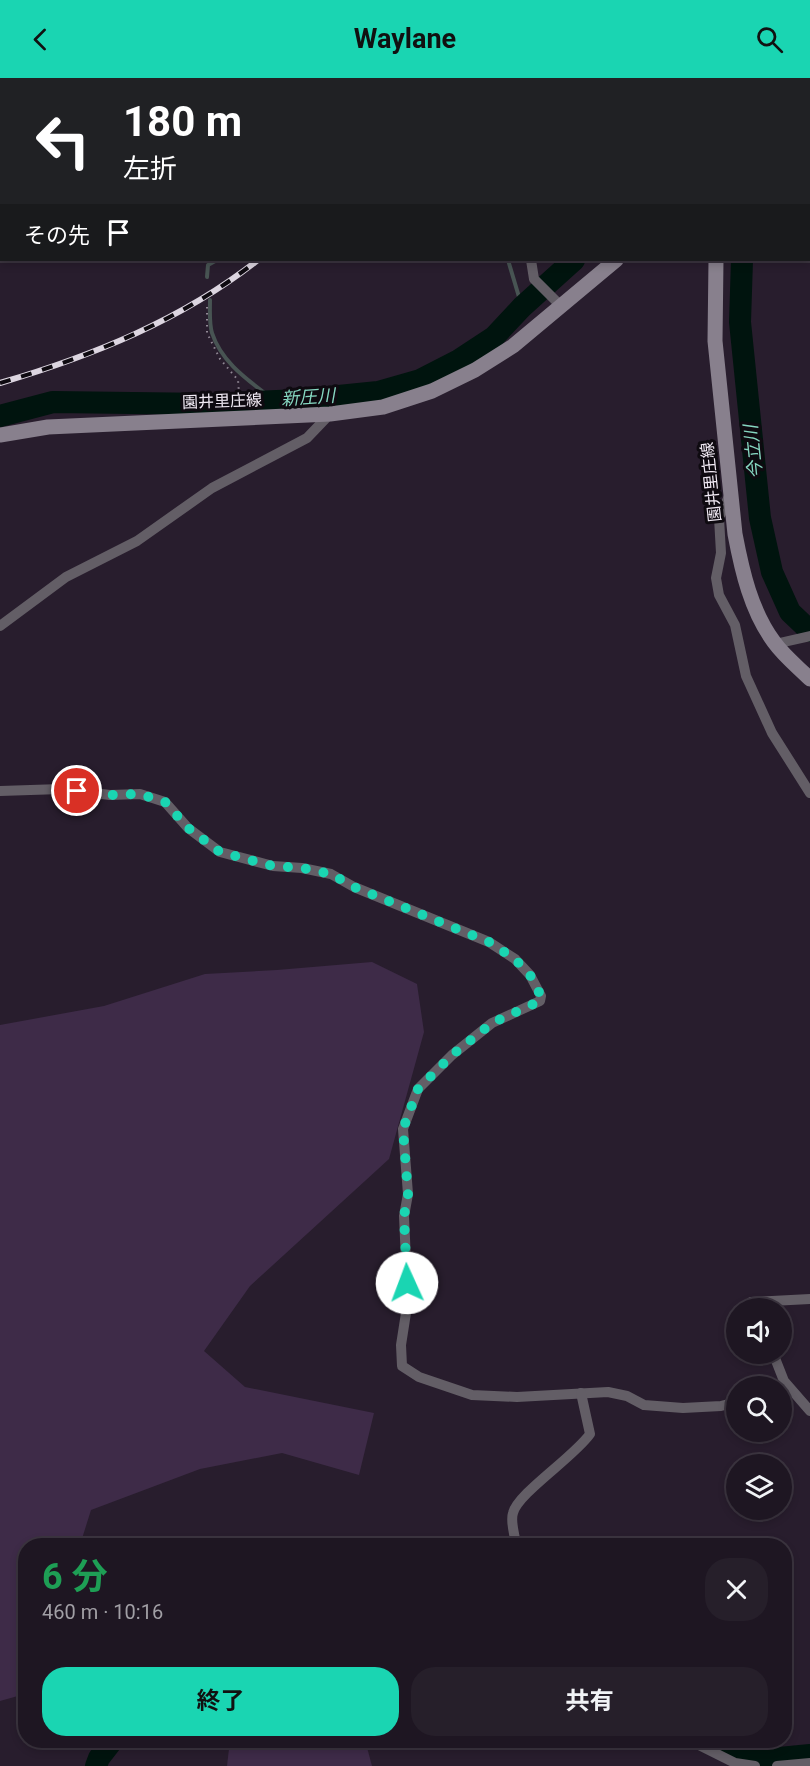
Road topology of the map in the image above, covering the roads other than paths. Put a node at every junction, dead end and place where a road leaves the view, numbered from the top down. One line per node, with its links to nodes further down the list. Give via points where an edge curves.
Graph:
1 (531, 261): 4 (street, via 534,279)
2 (615, 261): 4 (main road, 園井里庄線)
3 (716, 261): 7 (main road, 園井里庄線, via 715,341)
4 (558, 304): 5 (main road, 園井里庄線, via 513,346 432,391 383,406)
5 (330, 414): 6 (main road, 園井里庄線, via 85,424); 8 (street, via 307,438 212,488 137,541 66,577)
6 (0, 435)
7 (731, 492): 10 (main road, 園井里庄線, via 741,563 759,615); 13 (street, via 719,518 719,595 735,625 746,676 772,733)
8 (0, 626)
9 (810, 636): 10 (street)
10 (775, 644): 11 (main road, 園井里庄線)
11 (810, 679)
12 (0, 791): 16 (street, via 61,789 140,794 165,802 188,828 220,852 273,866 331,874 489,942 515,959 530,975 540,1001 492,1023 452,1055 418,1089 403,1129 408,1194 404,1216 407,1283 402,1366 419,1377 472,1395)
13 (810, 793)
14 (810, 1299): 15 (street)
15 (792, 1300)
16 (581, 1393): 18 (street, via 608,1392 644,1405 683,1408); 20 (street, via 590,1434 514,1508)
17 (792, 1395): 19 (street)
18 (726, 1405)
19 (810, 1411)
20 (515, 1538)
21 (705, 1748): 23 (street, via 735,1763)
22 (810, 1763): 24 (street)
23 (755, 1766)
24 (777, 1766)

